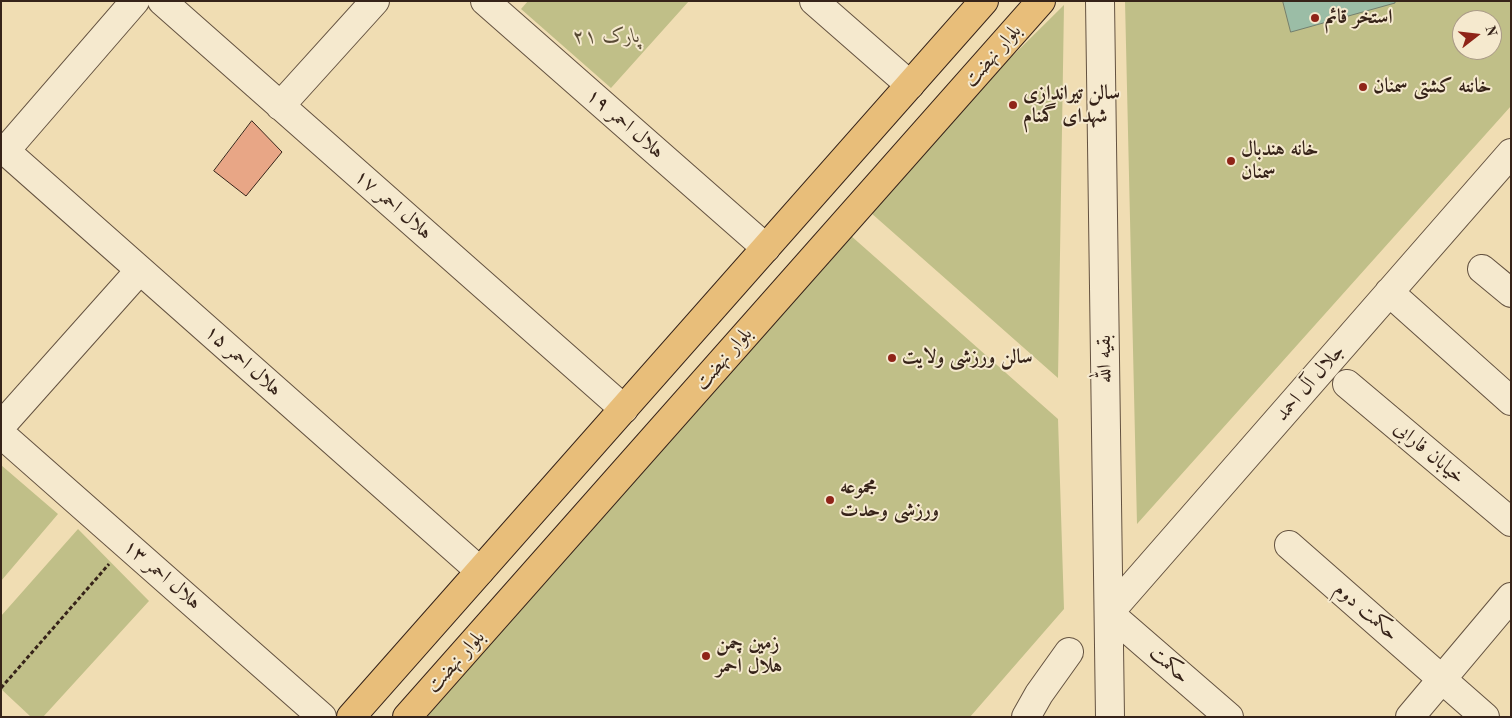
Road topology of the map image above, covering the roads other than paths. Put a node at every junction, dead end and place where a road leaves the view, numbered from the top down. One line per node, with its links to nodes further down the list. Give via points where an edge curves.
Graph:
1 (135, 1): 11 (street)
2 (162, 1): 10 (street, هلال احمر ۱۷)
3 (375, 1): 10 (street)
4 (485, 1): 13 (street, هلال احمر ۱۹)
5 (814, 1): 9 (street)
6 (984, 1): 9 (main road)
7 (1041, 1): 31 (main road, بلوار نهضت)
8 (1100, 1): 27 (street, بقیه الله)
9 (910, 85): 13 (main road)
10 (280, 106): 20 (street, هلال احمر ۱۷)
11 (3, 148): 15 (street, هلال احمر ۱۵)
12 (1511, 153): 16 (street, جلال آل احمد)
13 (766, 248): 20 (main road)
14 (1482, 269): 17 (street)
15 (140, 270): 21 (street); 25 (street, هلال احمر ۱۵)
16 (1390, 292): 19 (street); 27 (street, جلال آل احمد)
17 (1511, 293)
18 (1347, 384): 23 (street, خیابان فارابی)
19 (1511, 402)
20 (624, 409): 25 (main road)
21 (1, 426)
22 (1, 434): 32 (street, هلال احمر ۱۳)
23 (1511, 522)
24 (1289, 545): 30 (street, حکمت دوم)
25 (480, 571): 29 (main road)
26 (1511, 597): 30 (street)
27 (1109, 613): 36 (street, بقیه الله); 37 (street, حکمت)
28 (1069, 652): 35 (street)
29 (402, 658): 31 (main road); 33 (main road)
30 (1442, 678): 38 (street); 39 (street, حکمت دوم)
31 (433, 688): 34 (main road, بلوار نهضت)
32 (322, 717)
33 (351, 717)
34 (407, 717)
35 (1026, 717)
36 (1110, 717)
37 (1229, 717)
38 (1410, 717)
39 (1485, 717)

